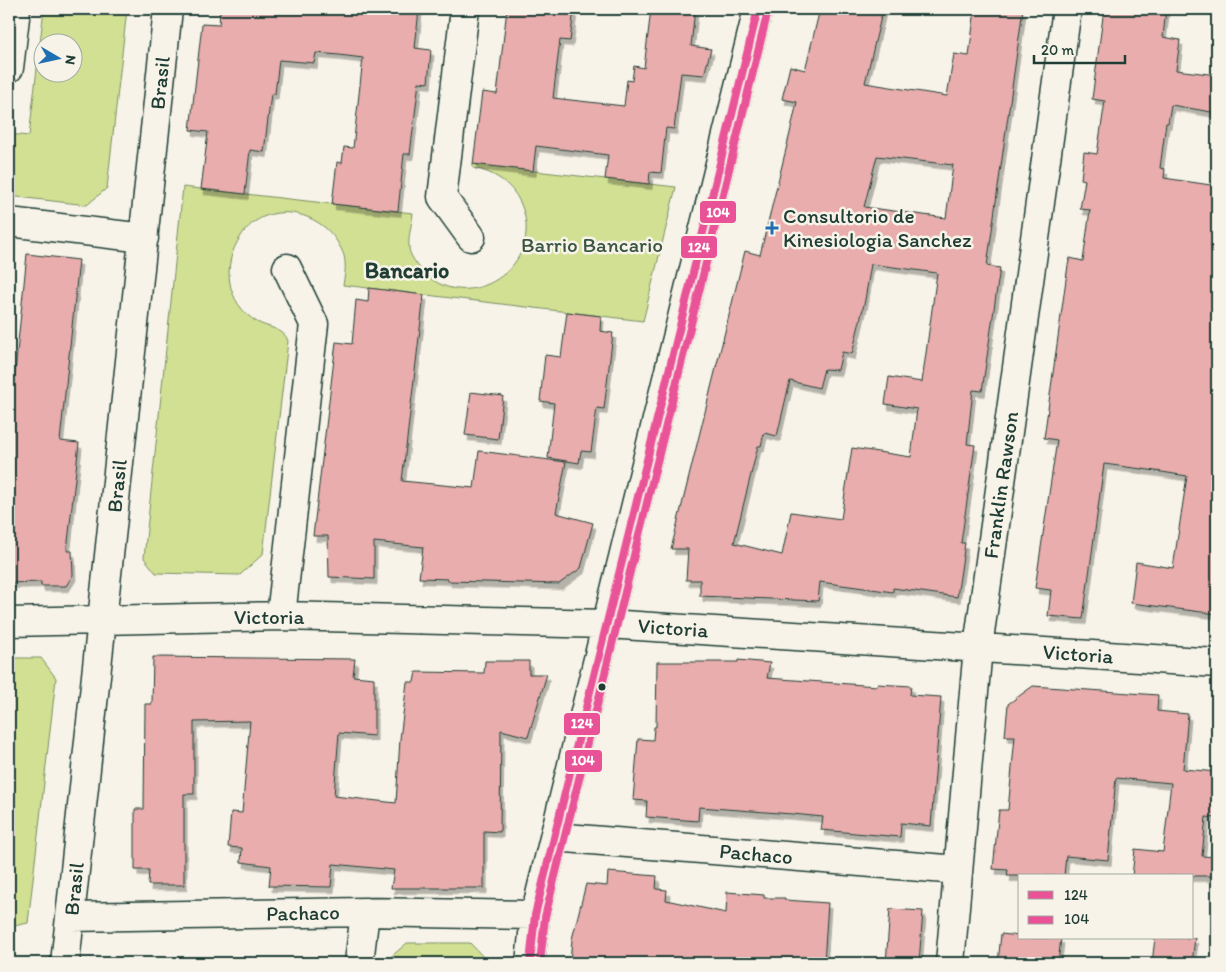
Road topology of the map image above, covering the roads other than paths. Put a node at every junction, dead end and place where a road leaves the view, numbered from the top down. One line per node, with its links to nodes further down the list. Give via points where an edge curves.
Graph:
1 (16, 9): 6 (street)
2 (168, 9): 9 (street, Brasil)
3 (465, 9): 8 (street, via 442,197)
4 (758, 9): 14 (street)
5 (1067, 9): 15 (street, Franklin Rawson)
6 (9, 68)
7 (9, 222): 9 (street)
8 (471, 237)
9 (144, 238): 12 (street, Brasil)
10 (287, 268): 11 (street, via 314,324)
11 (281, 616): 12 (street, Victoria); 14 (street, Victoria)
12 (102, 620): 13 (street, Victoria); 21 (street, Brasil)
13 (9, 622)
14 (607, 624): 15 (street, Victoria); 17 (street)
15 (978, 647): 16 (street, Victoria); 18 (street, Franklin Rawson)
16 (1217, 663)
17 (554, 837): 18 (street, Pachaco); 20 (street)
18 (958, 870): 25 (street, Franklin Rawson)
19 (365, 912): 20 (street, Pachaco); 21 (street, Pachaco); 23 (street)
20 (534, 915): 24 (street)
21 (70, 917): 22 (street, Brasil)
22 (66, 963)
23 (360, 963)
24 (530, 963)
25 (950, 963)

